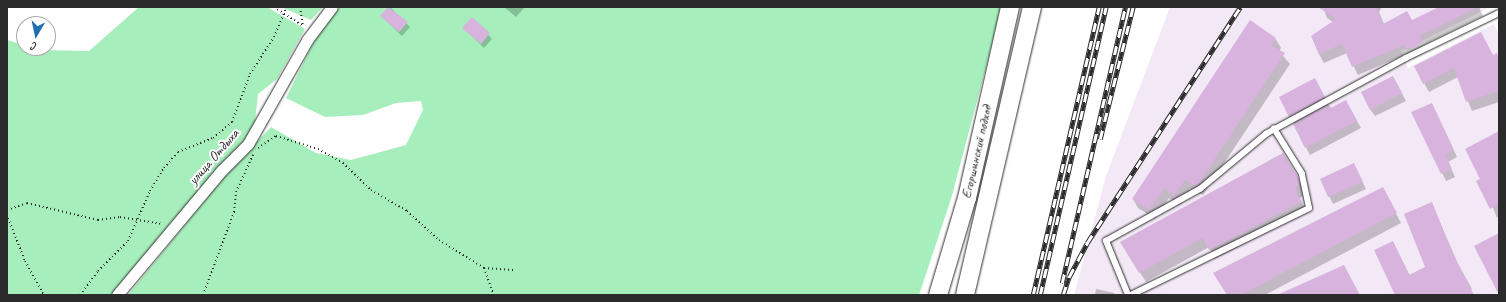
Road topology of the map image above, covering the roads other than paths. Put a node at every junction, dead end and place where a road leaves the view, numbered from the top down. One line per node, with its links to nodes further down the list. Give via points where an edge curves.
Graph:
1 (332, 7): 6 (street, улица Отдыха, via 307,40 252,147 176,226)
2 (1010, 7): 7 (main road, Егоршинский подход, via 967,198)
3 (1032, 7): 8 (main road, Егоршинский подход)
4 (1499, 13): 5 (lane, via 1406,58)
5 (1274, 130): 9 (lane, via 1200,189 1106,241); 10 (lane, via 1302,174 1309,208)
6 (117, 295)
7 (938, 295)
8 (965, 295)
9 (1128, 295)
10 (1131, 295)

